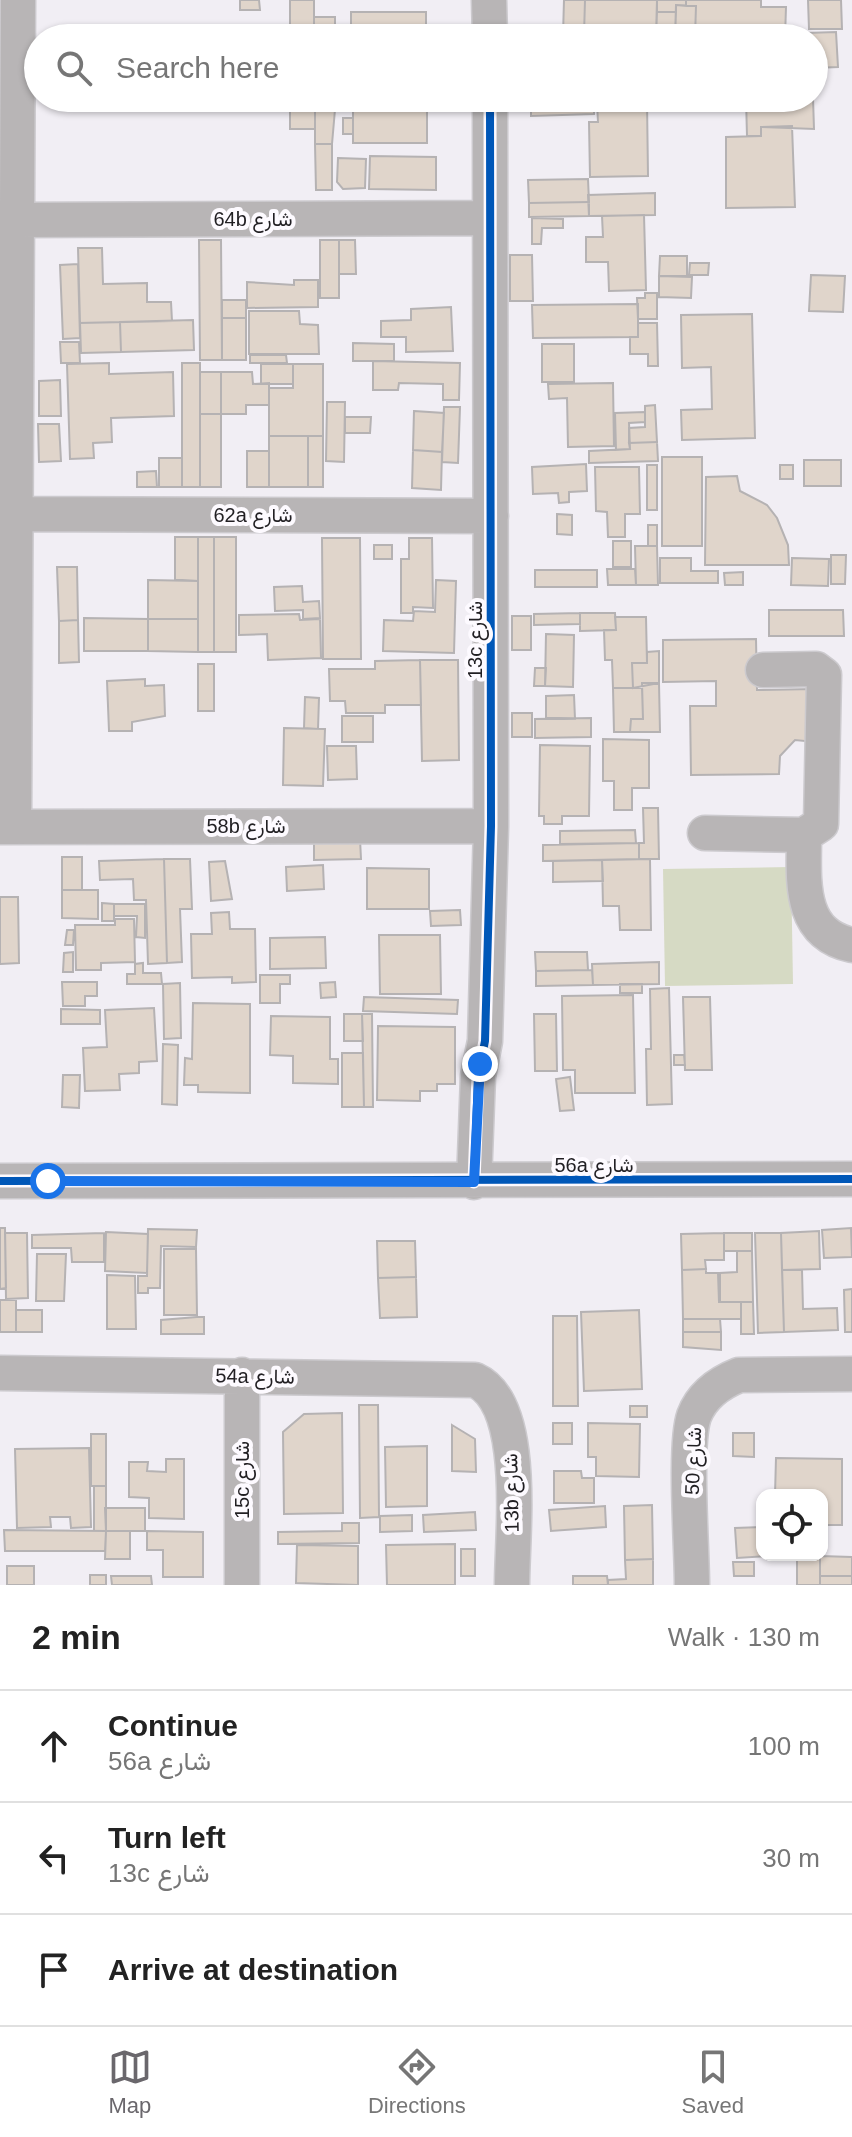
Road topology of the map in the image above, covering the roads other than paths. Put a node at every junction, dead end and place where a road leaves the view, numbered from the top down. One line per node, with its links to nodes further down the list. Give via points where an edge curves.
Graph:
1 (18, 0): 6 (street)
2 (489, 0): 3 (street)
3 (490, 24)
4 (490, 112): 5 (street, 13c شارع)
5 (490, 218): 6 (street, 64b شارع); 8 (street, 13c شارع)
6 (11, 228): 7 (street)
7 (10, 508): 8 (street, 62a شارع); 11 (street)
8 (491, 516): 10 (street, 13c شارع)
9 (763, 670): 13 (street, via 816,669 824,675 823,816 817,830)
10 (491, 826): 11 (street, 58b شارع); 17 (street, 13c شارع, via 485,1041 493,1087)
11 (7, 827)
12 (705, 833): 13 (street)
13 (804, 835): 14 (street, via 809,911 823,932)
14 (852, 945)
15 (852, 1179): 17 (street, 56a شارع)
16 (0, 1181): 17 (street, 56a شارع)
17 (485, 1182)
18 (0, 1373): 20 (street, 54a شارع)
19 (852, 1374): 24 (street, شارع 50, via 739,1375 702,1401 691,1428)
20 (242, 1375): 21 (street, 54a شارع, via 466,1378 490,1388); 22 (street, 15c شارع)
21 (501, 1402): 23 (street, 13b شارع, via 511,1448)
22 (242, 1585)
23 (512, 1585)
24 (692, 1585)

